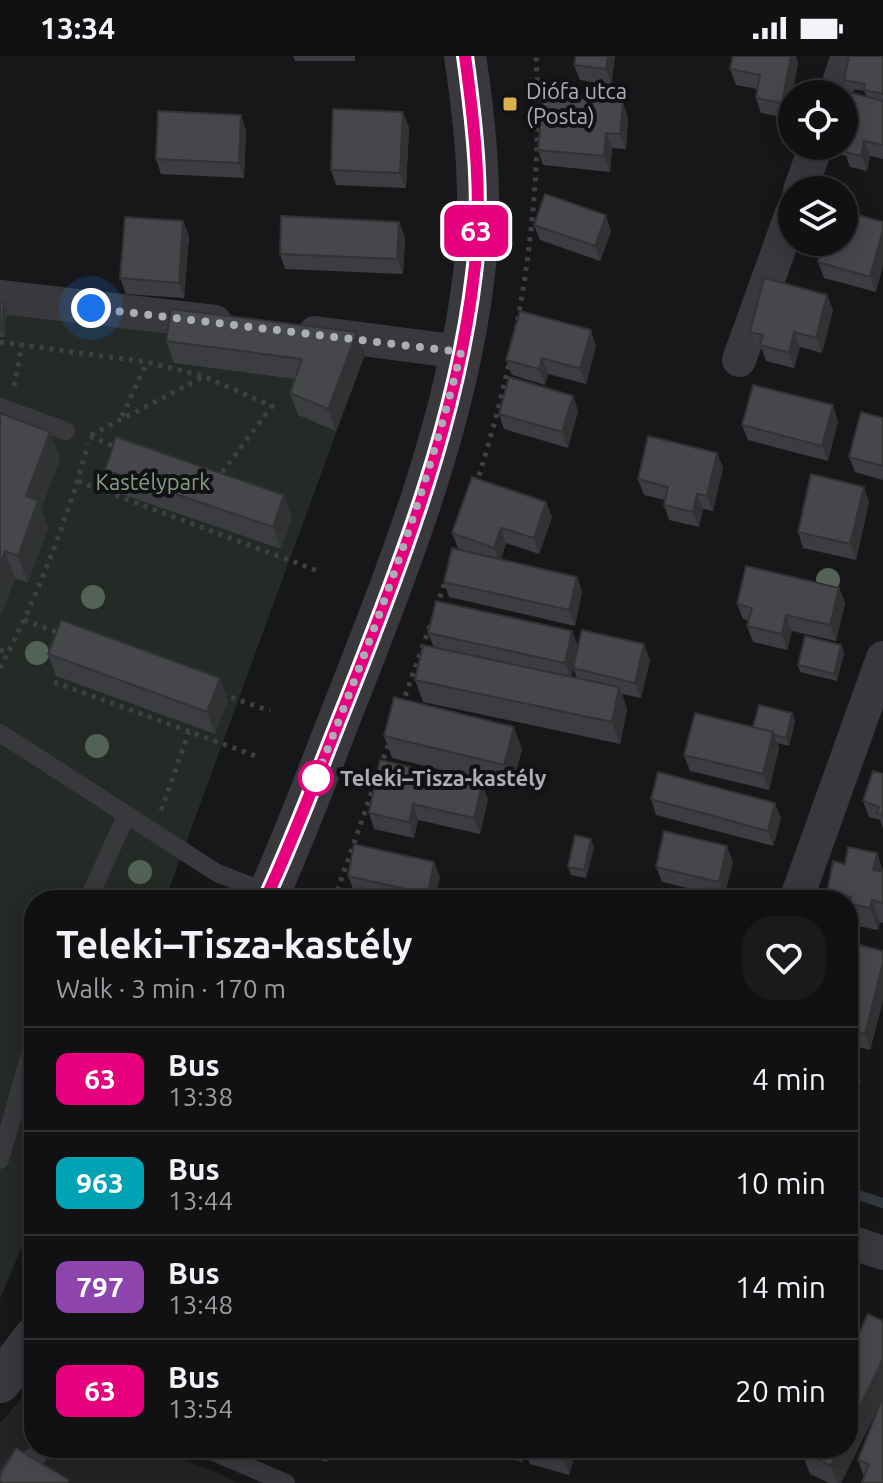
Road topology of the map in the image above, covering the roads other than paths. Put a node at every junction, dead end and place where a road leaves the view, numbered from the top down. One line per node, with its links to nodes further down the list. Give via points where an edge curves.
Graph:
1 (465, 56): 6 (street, via 478,194 474,273)
2 (848, 56): 3 (street)
3 (840, 80)
4 (778, 252): 7 (street)
5 (0, 297): 6 (street)
6 (461, 352): 15 (street, via 442,429 386,600)
7 (739, 360)
8 (5, 408): 9 (lane)
9 (66, 431)
10 (883, 658): 16 (street)
11 (0, 733): 12 (lane)
12 (126, 816): 13 (lane); 14 (lane)
13 (93, 890)
14 (254, 890)
15 (269, 890)
16 (800, 890)
17 (24, 1075): 18 (lane)
18 (0, 1160)
19 (858, 1244): 20 (street)
20 (883, 1253)
21 (30, 1458): 23 (lane, via 16,1463)
22 (227, 1458): 24 (lane)
23 (3, 1483)
24 (286, 1483)

